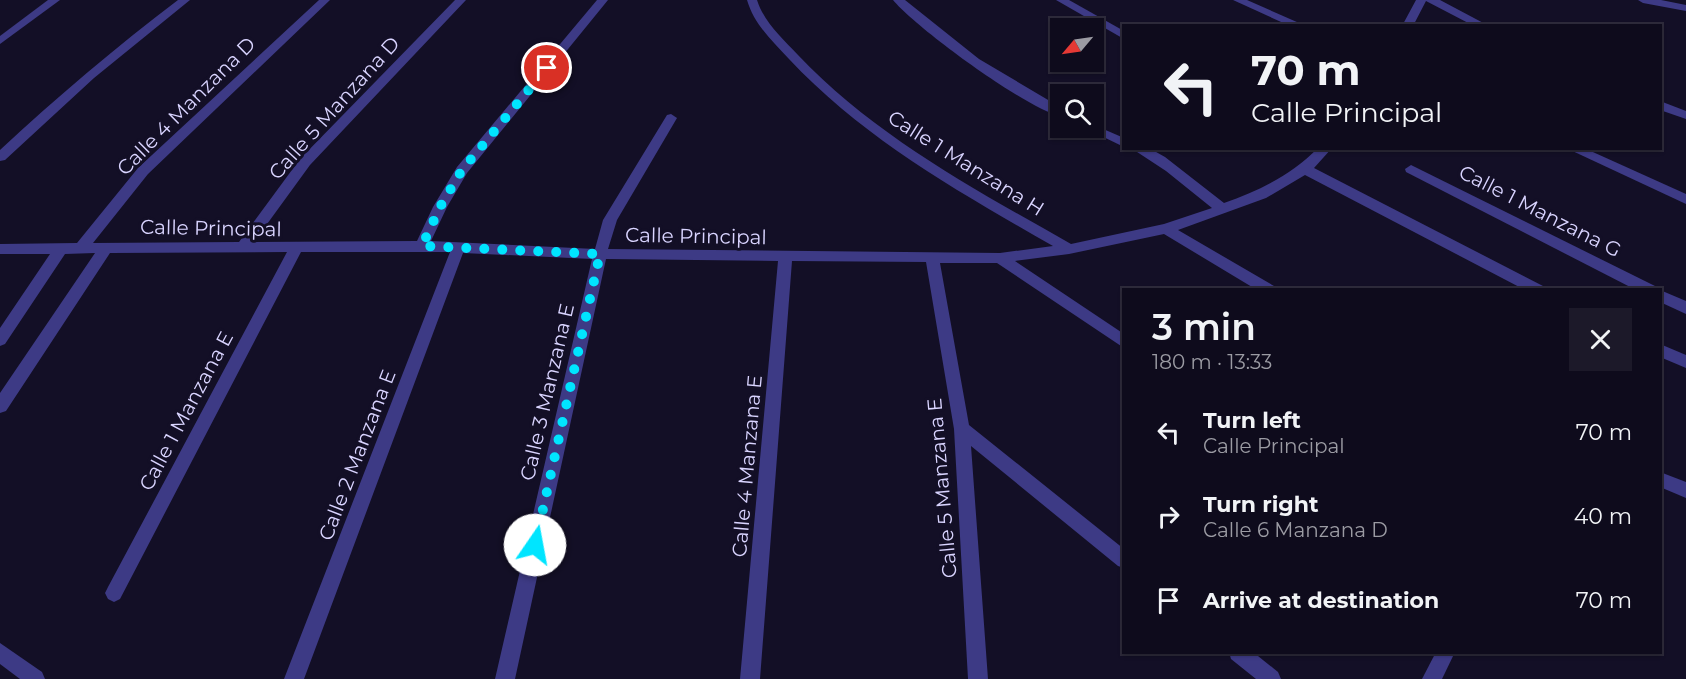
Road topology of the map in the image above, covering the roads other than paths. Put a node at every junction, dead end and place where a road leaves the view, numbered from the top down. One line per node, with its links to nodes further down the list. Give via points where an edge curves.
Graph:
1 (55, 0): 18 (street)
2 (185, 0): 28 (street, via 70,91)
3 (325, 0): 38 (street, Calle 4 Manzana D, via 142,171)
4 (461, 0): 39 (street, Calle 5 Manzana D, via 305,162)
5 (603, 0): 34 (street, via 462,170)
6 (752, 0): 42 (street, Calle 1 Manzana H, via 772,35 844,107 924,165)
7 (898, 0): 19 (street, via 953,48)
8 (1061, 0): 17 (street)
9 (1238, 0): 14 (street)
10 (1421, 0): 15 (street)
11 (1431, 0): 16 (street)
12 (1643, 0): 13 (street)
13 (1686, 8)
14 (1296, 24)
15 (1408, 24)
16 (1480, 24)
17 (1122, 35)
18 (0, 40)
19 (1050, 106)
20 (1662, 106): 21 (street)
21 (1686, 116)
22 (671, 118): 43 (street, Calle 3 Manzana E, via 610,220)
23 (1104, 134): 24 (street)
24 (1122, 142)
25 (1141, 150): 32 (street, via 1171,167)
26 (1324, 150): 29 (street, Calle Principal)
27 (1576, 150): 31 (street)
28 (0, 157)
29 (1305, 169): 32 (street, Calle Principal, via 1261,195); 48 (street)
30 (1411, 169): 49 (street, Calle 1 Manzana G)
31 (1686, 199)
32 (1222, 209): 33 (street, Calle Principal)
33 (1166, 229): 42 (street, Calle Principal); 47 (street)
34 (422, 246): 35 (street, Calle Principal); 40 (street, Calle Principal)
35 (459, 246): 43 (street, Calle Principal); 67 (street, Calle 2 Manzana E)
36 (107, 247): 38 (street, Calle Principal); 39 (street, Calle Principal); 56 (street)
37 (61, 248): 38 (street, Calle Principal); 41 (street, Calle Principal); 52 (street)
38 (82, 248)
39 (242, 248): 40 (street, Calle Principal)
40 (296, 248): 61 (street, Calle 1 Manzana E)
41 (0, 249)
42 (1069, 249): 45 (street, Calle Principal)
43 (600, 254): 44 (street, Calle Principal); 68 (street, Calle 3 Manzana E)
44 (785, 256): 46 (street, Calle Principal); 69 (street, Calle 4 Manzana E)
45 (1000, 258): 46 (street, Calle Principal); 53 (street)
46 (932, 259): 57 (street, Calle 5 Manzana E)
47 (1266, 288)
48 (1534, 288)
49 (1646, 288)
50 (1662, 296): 51 (street)
51 (1686, 308)
52 (0, 340)
53 (1122, 341)
54 (1662, 351): 55 (street)
55 (1686, 362)
56 (0, 406)
57 (962, 429): 60 (street); 65 (street, Calle 5 Manzana E)
58 (1662, 480): 59 (street)
59 (1686, 490)
60 (1122, 558)
61 (114, 593)
62 (0, 652): 66 (street)
63 (1240, 654): 70 (street)
64 (1445, 654): 71 (street)
65 (979, 677)
66 (35, 679)
67 (294, 679)
68 (505, 679)
69 (750, 679)
70 (1271, 679)
71 (1432, 679)

